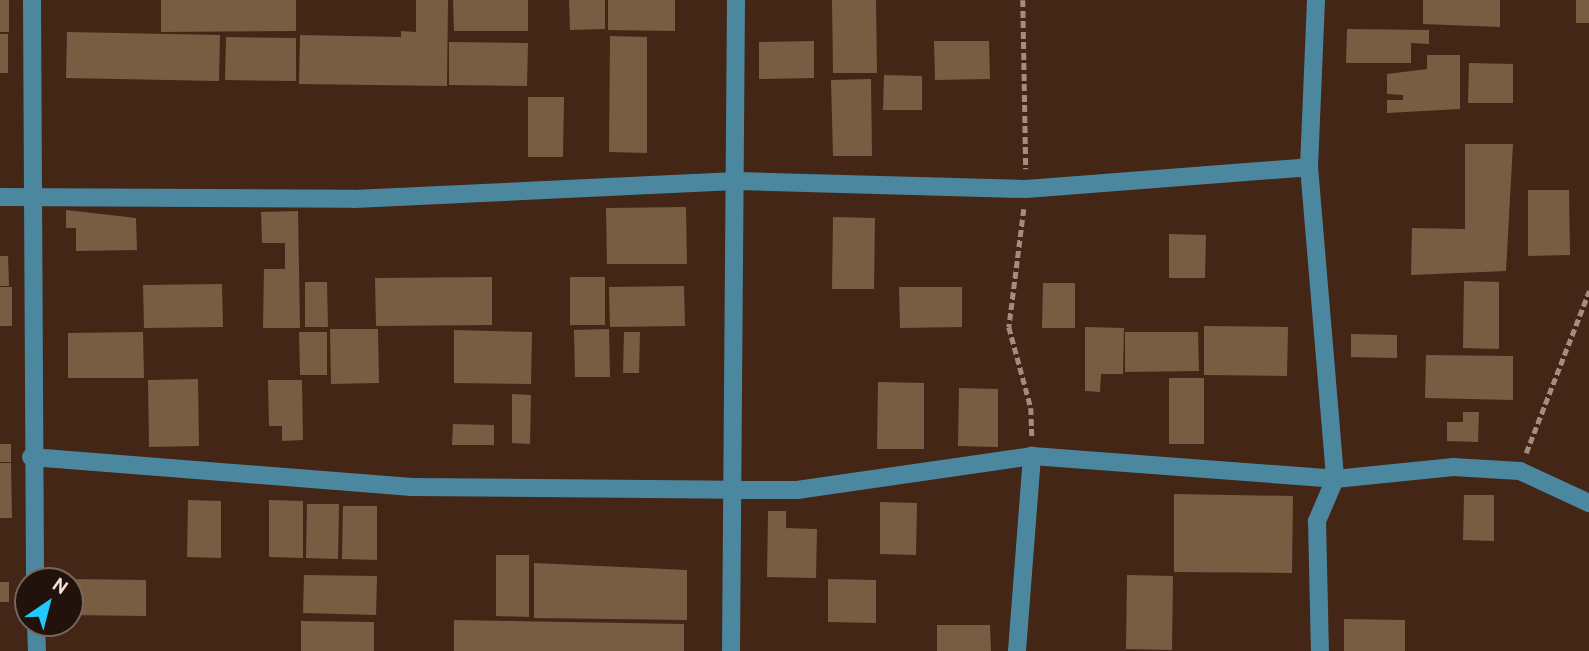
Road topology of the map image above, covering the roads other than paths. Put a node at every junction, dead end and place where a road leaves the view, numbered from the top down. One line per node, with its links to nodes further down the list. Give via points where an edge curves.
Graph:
1 (32, 0): 7 (street)
2 (736, 0): 5 (street)
3 (1316, 0): 4 (street)
4 (1309, 167): 5 (street, via 1026,189); 10 (street)
5 (736, 181): 7 (street, via 354,200); 11 (street)
6 (0, 197): 7 (street)
7 (31, 197): 9 (street)
8 (1032, 456): 10 (street); 11 (street, via 797,490); 15 (street)
9 (31, 457): 11 (street, via 412,487); 13 (street)
10 (1335, 479): 12 (street, via 1453,467 1520,471); 16 (street, via 1317,521)
11 (733, 490): 14 (street)
12 (1589, 503)
13 (35, 567)
14 (731, 651)
15 (1017, 651)
16 (1320, 651)

